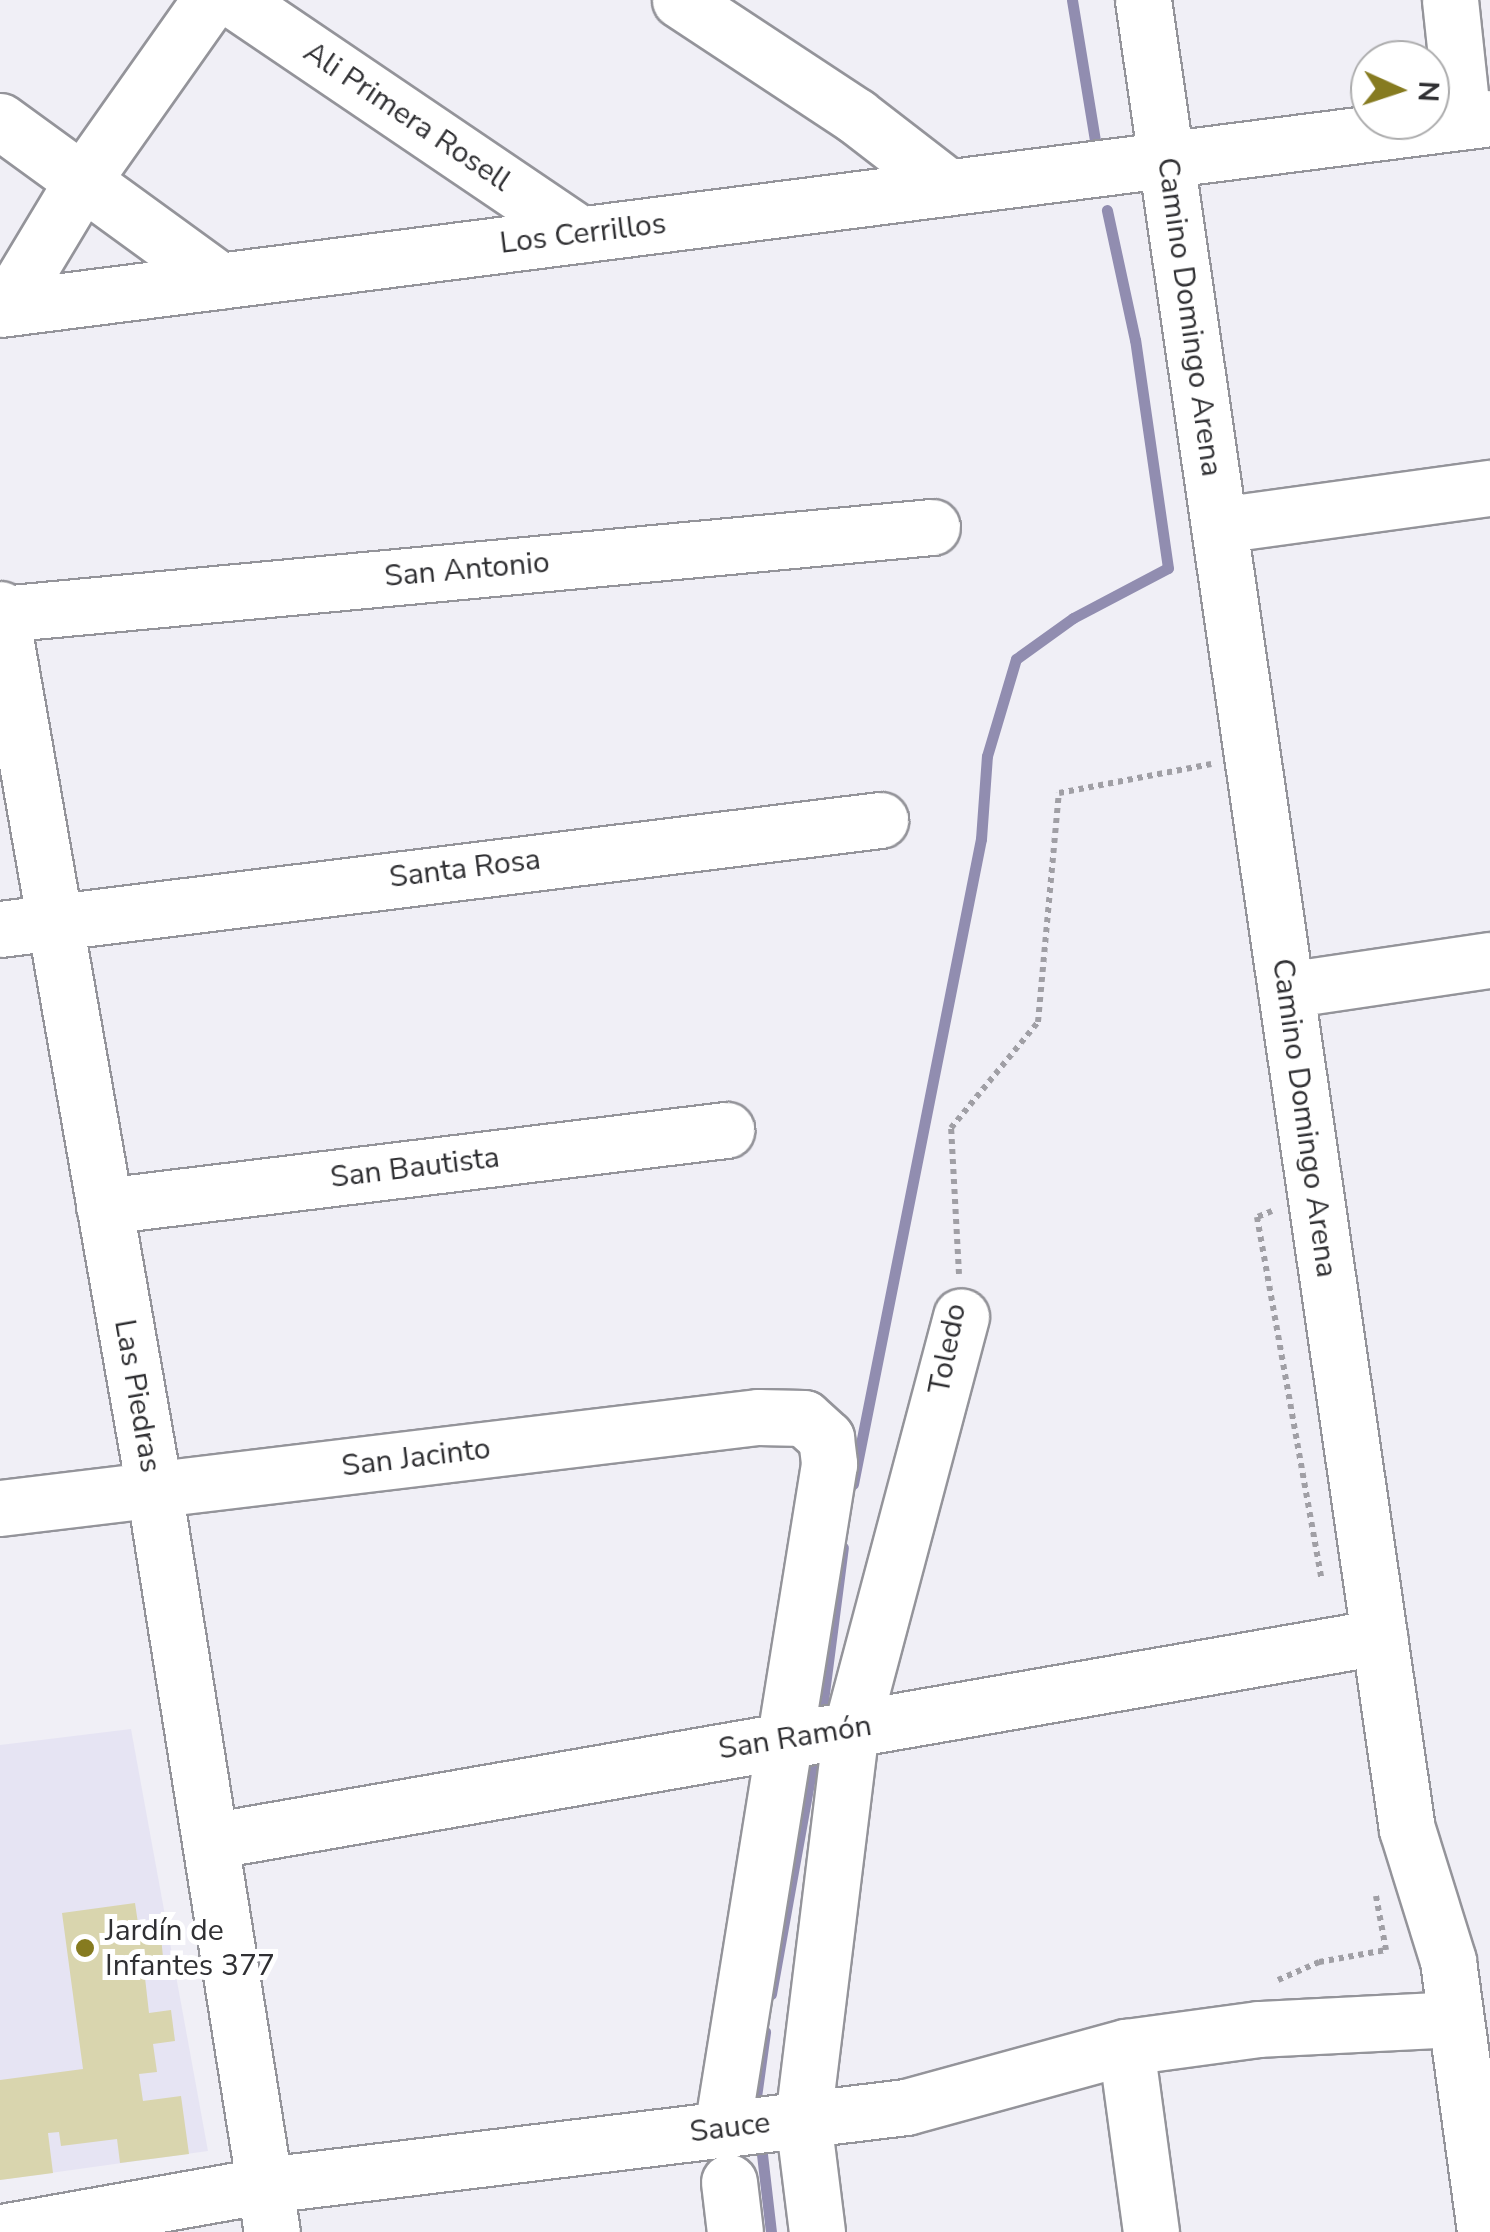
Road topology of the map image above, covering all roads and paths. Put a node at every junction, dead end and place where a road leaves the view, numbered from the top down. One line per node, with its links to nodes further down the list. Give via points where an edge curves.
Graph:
1 (210, 0): 9 (street)
2 (234, 0): 11 (street, Ali Primera Rosell)
3 (680, 0): 10 (street, via 856,116)
4 (1143, 0): 8 (street, Camino Domingo Arena)
5 (1450, 0): 6 (street)
6 (1476, 119): 8 (street, Los Cerrillos)
7 (0, 121): 9 (street)
8 (1166, 159): 10 (street, Los Cerrillos); 15 (street, Camino Domingo Arena)
9 (83, 180): 12 (street); 13 (street)
10 (948, 187): 11 (street, Los Cerrillos)
11 (580, 234): 12 (street, Los Cerrillos)
12 (220, 281): 13 (street, Los Cerrillos)
13 (3, 308)
14 (1490, 488): 15 (street)
15 (1219, 525): 18 (street, Camino Domingo Arena)
16 (932, 527): 17 (street, San Antonio)
17 (0, 611): 20 (street, Las Piedras)
18 (1252, 756): 22 (street, Camino Domingo Arena); 25 (path, Toledo, via 1060,793 1038,1022 951,1128)
19 (880, 820): 20 (street, Santa Rosa)
20 (25, 924): 24 (street, Las Piedras)
21 (1490, 960): 22 (street)
22 (1286, 990): 28 (street, Camino Domingo Arena)
23 (726, 1130): 24 (street, San Bautista)
24 (104, 1206): 26 (street, Las Piedras)
25 (961, 1316): 29 (street, Toledo)
26 (154, 1488): 27 (street, San Jacinto); 30 (street, San Jacinto, via 758,1417 804,1418 826,1438 828,1464); 31 (street, Las Piedras)
27 (0, 1508)
28 (1380, 1637): 29 (street, San Ramón); 32 (street, Camino Domingo Arena, via 1406,1829 1448,1961)
29 (851, 1730): 30 (street, San Ramón); 34 (street, Toledo)
30 (780, 1739): 31 (street, San Ramón); 35 (street)
31 (210, 1840): 36 (street, Las Piedras)
32 (1454, 2020): 33 (street, Sauce, via 1259,2029); 40 (street, Camino Domingo Arena)
33 (1126, 2047): 34 (street, Sauce, via 906,2106); 39 (street)
34 (803, 2118): 35 (street, Sauce); 38 (street, Toledo)
35 (729, 2181): 36 (street, Sauce)
36 (269, 2209): 37 (street, Sauce)
37 (2, 2232)
38 (818, 2232)
39 (1151, 2232)
40 (1485, 2232)

